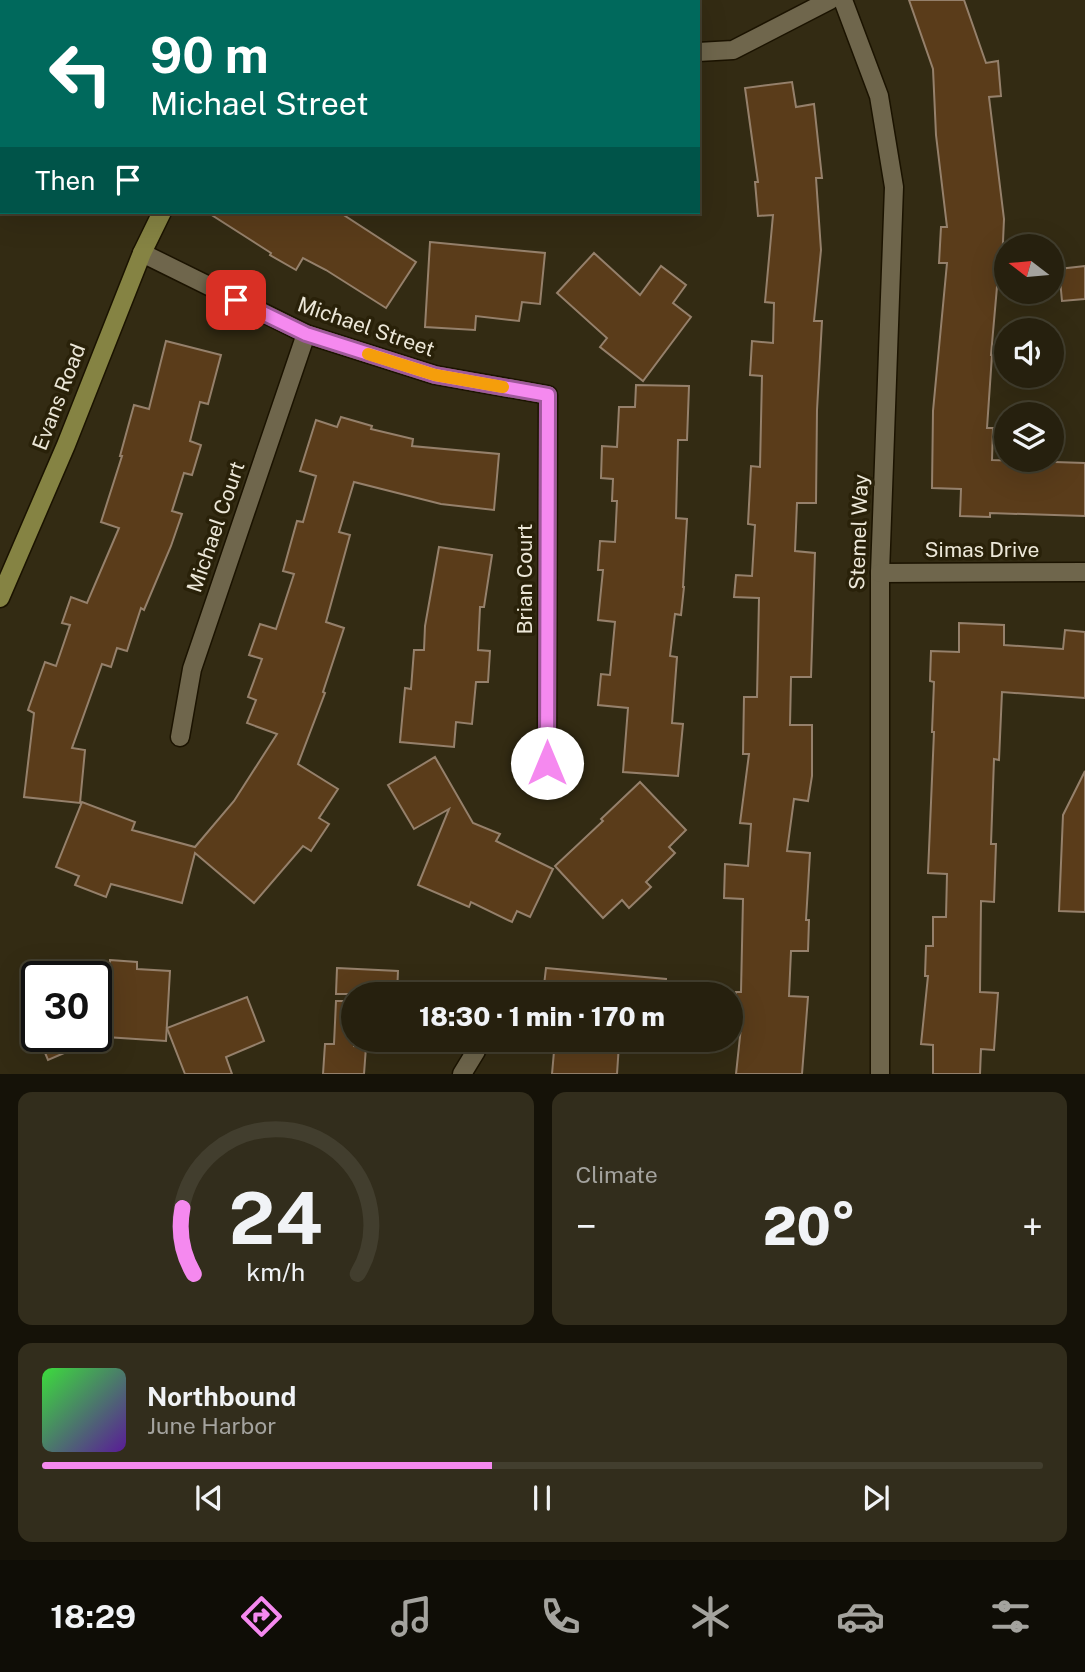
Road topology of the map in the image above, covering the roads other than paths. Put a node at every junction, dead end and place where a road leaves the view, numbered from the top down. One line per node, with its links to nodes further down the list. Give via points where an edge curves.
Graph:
1 (830, 0): 3 (street, via 733,50)
2 (843, 0): 9 (street, Stemel Way, via 878,96 894,187)
3 (700, 52)
4 (161, 214): 5 (street, Evans Road)
5 (142, 253): 6 (street, Michael Street); 10 (street, Evans Road)
6 (306, 334): 7 (street, Michael Street, via 435,375); 11 (street, Michael Court, via 192,669)
7 (548, 395): 12 (street, Brian Court)
8 (1085, 572): 9 (street, Simas Drive)
9 (880, 573): 15 (street, Stemel Way)
10 (0, 598)
11 (180, 737)
12 (547, 763)
13 (475, 1052): 14 (street)
14 (462, 1073)
15 (880, 1073)

